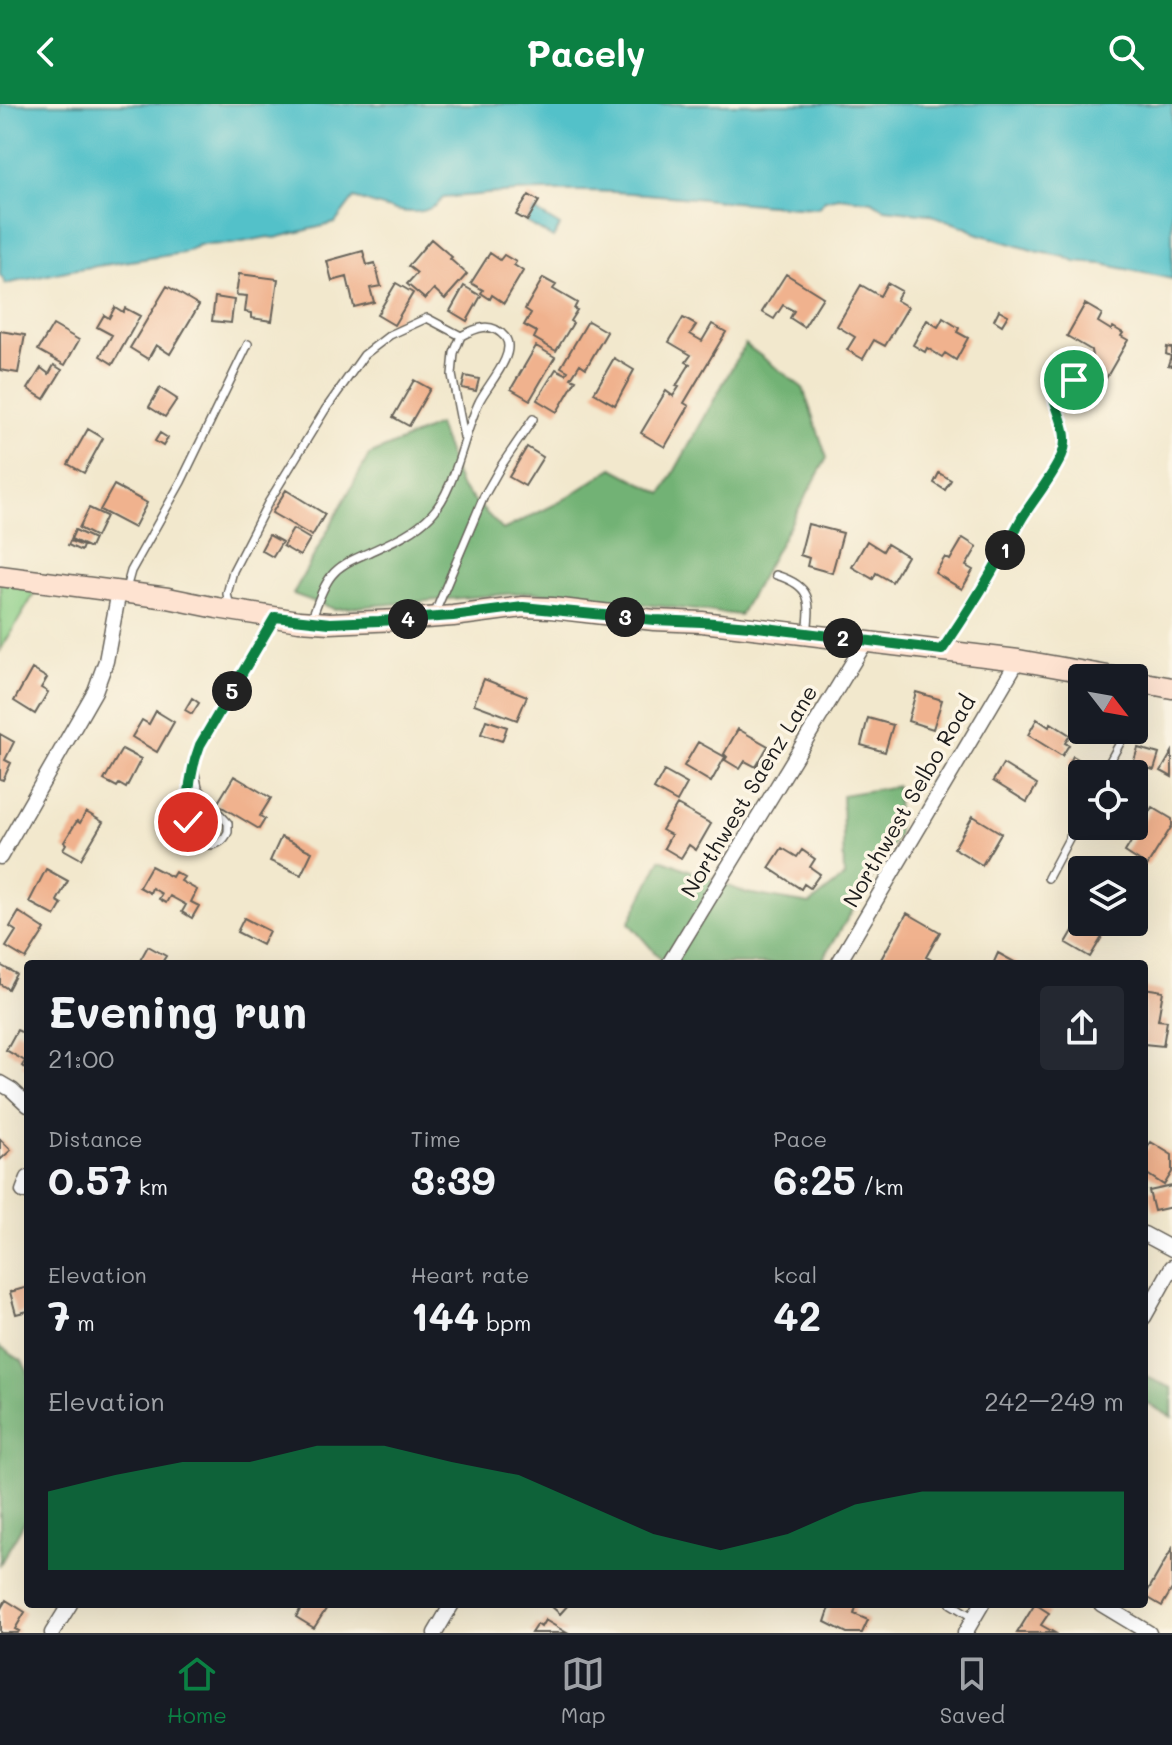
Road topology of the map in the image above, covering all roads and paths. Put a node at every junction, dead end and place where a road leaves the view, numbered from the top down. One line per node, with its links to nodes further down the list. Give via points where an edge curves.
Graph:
1 (461, 336): 5 (lane, via 452,375); 5 (lane, via 479,327 496,330 509,349); 9 (lane, via 427,318 390,335 364,355 268,503 233,571 227,594)
2 (248, 344): 8 (lane)
3 (1056, 372): 15 (lane, via 1052,388 1065,428 1063,454)
4 (533, 419): 11 (lane, via 484,496)
5 (464, 437): 12 (lane, via 454,475 434,512 332,574)
6 (776, 575): 13 (lane, via 805,591)
7 (0, 576): 8 (main road)
8 (123, 591): 9 (main road); 22 (street, via 95,691)
9 (230, 610): 10 (main road)
10 (275, 617): 12 (main road); 20 (lane)
11 (433, 617): 12 (main road); 13 (main road, via 523,607)
12 (311, 622)
13 (807, 634): 14 (main road)
14 (866, 641): 15 (main road); 24 (street, Northwest Saenz Lane)
15 (942, 650): 16 (main road)
16 (1018, 660): 17 (main road); 25 (street, Northwest Selbo Road)
17 (1068, 669)
18 (1148, 683): 19 (main road)
19 (1172, 688)
20 (193, 764): 20 (lane, via 188,822 196,839 210,845 220,842 228,823 198,787)
21 (1068, 840): 23 (lane)
22 (0, 857)
23 (1048, 878)
24 (671, 960)
25 (840, 960)
26 (0, 1083): 27 (street)
27 (24, 1101)
28 (1148, 1236): 29 (street)
29 (1172, 1249)
30 (1172, 1267): 31 (street)
31 (1148, 1310)
32 (68, 1608): 38 (street)
33 (450, 1608): 39 (street)
34 (958, 1608): 37 (lane)
35 (980, 1608): 37 (street)
36 (1108, 1608): 41 (street)
37 (974, 1618): 40 (street)
38 (52, 1633)
39 (435, 1633)
40 (965, 1633)
41 (1149, 1633)

